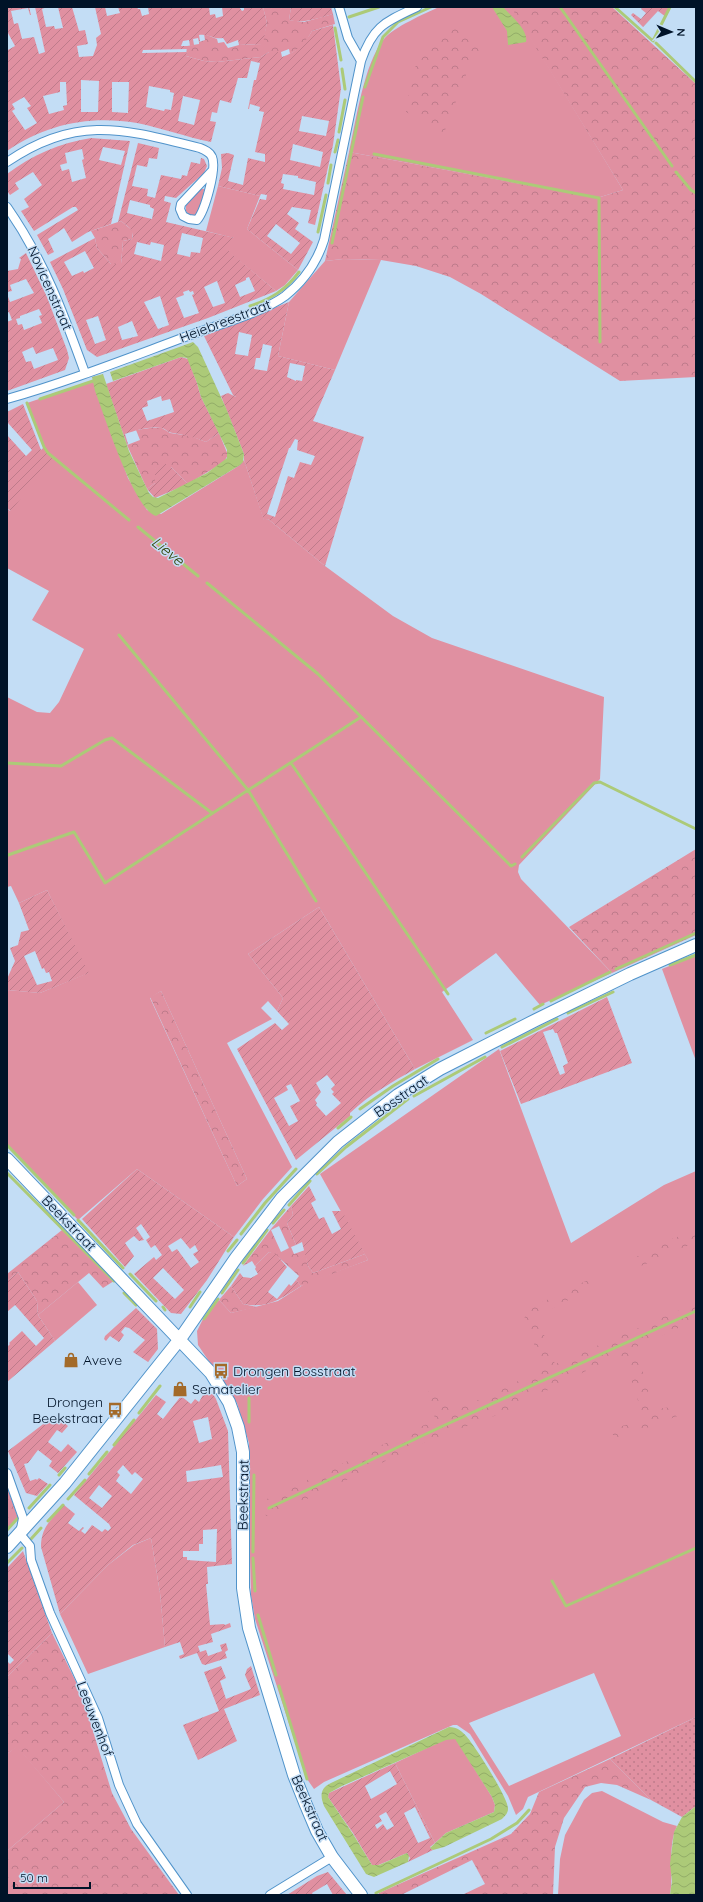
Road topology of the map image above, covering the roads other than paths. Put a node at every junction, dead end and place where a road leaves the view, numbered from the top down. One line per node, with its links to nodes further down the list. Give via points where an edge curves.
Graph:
1 (339, 7): 3 (street, via 348,38)
2 (417, 7): 3 (street, Heiebreestraat, via 386,22 374,33)
3 (361, 61): 7 (street, Heiebreestraat, via 337,184 320,254 307,274 283,297 253,312)
4 (7, 162): 5 (street, via 51,138 84,130 112,129 208,151 212,157)
5 (212, 171): 5 (street, via 202,214 197,220 185,218 181,213 181,204)
6 (7, 207): 7 (street, Novicenstraat, via 46,271)
7 (85, 373): 8 (street, Heiebreestraat)
8 (7, 399)
9 (696, 945): 11 (street, Bosstraat, via 536,1020 440,1069 398,1095 338,1142 282,1198 236,1258)
10 (7, 1159): 11 (street, Beekstraat)
11 (180, 1339): 13 (street, Bosstraat, via 94,1448); 15 (street, Beekstraat, via 211,1373 229,1402 238,1427 243,1452 244,1609 294,1775 317,1831)
12 (7, 1473): 13 (street, via 23,1518)
13 (20, 1534): 14 (street, Bosstraat); 16 (street, Leeuwenhof, via 30,1546 31,1560 50,1613 98,1718 119,1785 137,1824)
14 (7, 1547)
15 (332, 1857): 17 (street); 18 (street, Beekstraat)
16 (187, 1895)
17 (270, 1895)
18 (361, 1895)

